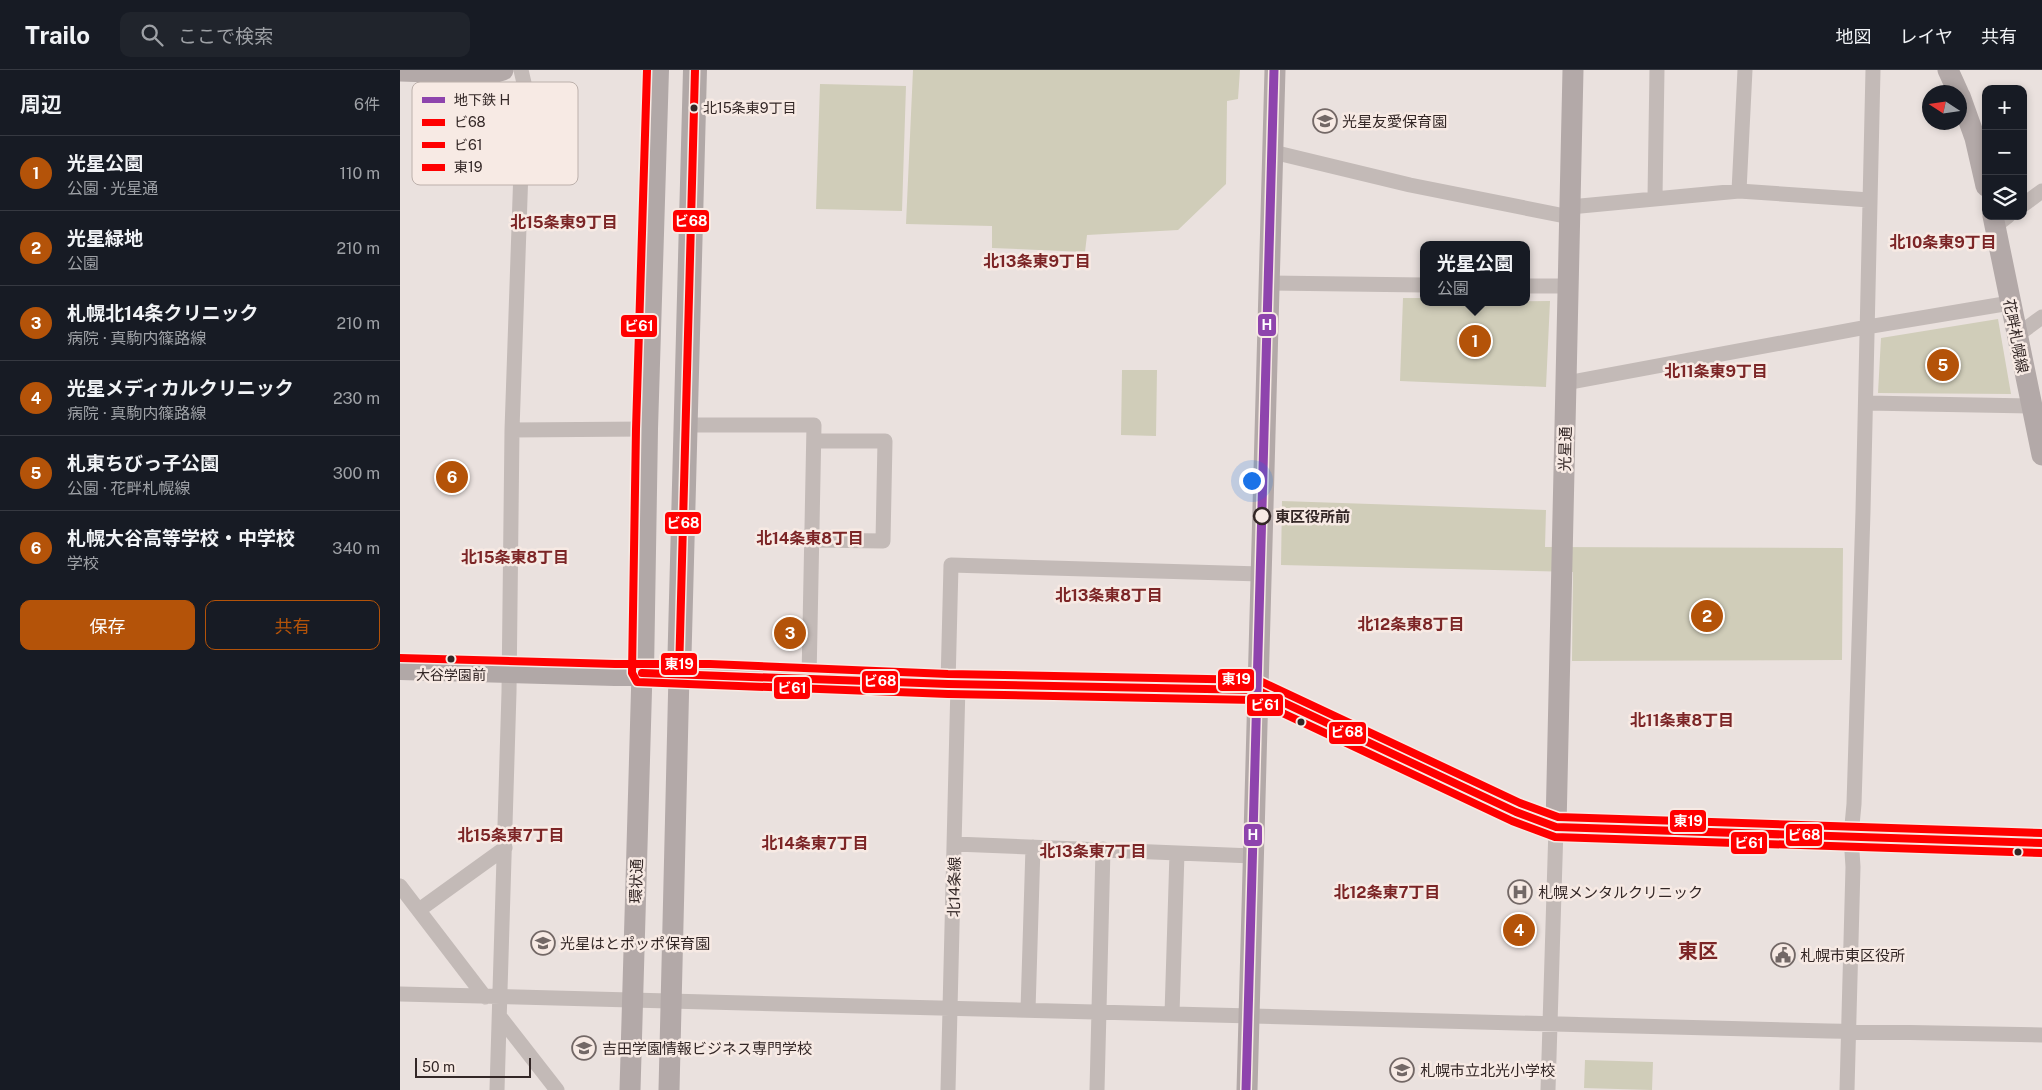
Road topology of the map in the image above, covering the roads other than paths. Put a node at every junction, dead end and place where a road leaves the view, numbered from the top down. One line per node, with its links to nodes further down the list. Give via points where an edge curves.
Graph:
1 (503, 70): 10 (street, via 490,74)
2 (657, 70): 35 (main road)
3 (696, 70): 34 (main road)
4 (1275, 70): 13 (street)
5 (1573, 70): 21 (street, 光星通)
6 (1657, 70): 18 (street)
7 (1745, 70): 16 (street)
8 (1873, 70): 19 (street)
9 (1948, 70): 11 (street)
10 (400, 71)
11 (1955, 85)
12 (1967, 116): 14 (street)
13 (1273, 152): 21 (street, via 1410,185); 23 (street)
14 (1983, 175)
15 (520, 185): 36 (street)
16 (1739, 191): 18 (street); 19 (street)
17 (2042, 191): 20 (street)
18 (1655, 197): 21 (street)
19 (1870, 200): 29 (street)
20 (2027, 202)
21 (1570, 212): 26 (street, 光星通)
22 (1999, 220): 27 (street, 花畔札幌線)
23 (1270, 283): 24 (street); 40 (street)
24 (1420, 285)
25 (1530, 286): 26 (street)
26 (1569, 286): 31 (street, 光星通)
27 (2010, 303): 29 (street); 30 (street, 花畔札幌線)
28 (2042, 317): 30 (street)
29 (1867, 327): 31 (street); 32 (street)
30 (2016, 336): 33 (street, 花畔札幌線)
31 (1566, 383): 48 (street, 光星通)
32 (1866, 403): 33 (street); 49 (street)
33 (2030, 406): 38 (street, 花畔札幌線)
34 (686, 425): 37 (street, via 814,425); 44 (main road)
35 (646, 428): 36 (street); 43 (main road)
36 (512, 430): 42 (street)
37 (814, 440): 39 (street); 39 (street, via 885,441 883,541)
38 (2041, 444)
39 (813, 540): 45 (street)
40 (1261, 574): 46 (street, 北14条線, via 951,565); 47 (street)
41 (400, 668): 42 (main road)
42 (510, 671): 43 (main road); 53 (street)
43 (642, 673): 44 (main road); 62 (street, 環状通)
44 (680, 674): 45 (main road); 63 (street)
45 (809, 679): 46 (main road)
46 (953, 684): 47 (main road); 51 (street, 北14条線)
47 (1257, 690): 48 (main road, via 1516,812); 56 (street)
48 (1556, 827): 49 (main road); 70 (street)
49 (1851, 836): 50 (main road); 71 (street)
50 (2042, 843)
51 (955, 844): 52 (street); 64 (street, 北14条線)
52 (1033, 847): 54 (street); 65 (street)
53 (505, 848): 58 (street); 60 (street)
54 (1103, 849): 55 (street); 66 (street)
55 (1177, 853): 56 (street); 67 (street)
56 (1253, 856): 68 (street)
57 (400, 886): 58 (street)
58 (419, 910): 61 (street)
59 (400, 994): 61 (street)
60 (501, 996): 61 (street); 62 (street); 69 (street)
61 (485, 997)
62 (632, 999): 63 (street); 75 (street, 環状通)
63 (672, 1000): 64 (street); 76 (street)
64 (951, 1008): 65 (street); 77 (street, 北14条線)
65 (1028, 1010): 66 (street)
66 (1100, 1012): 67 (street); 78 (street)
67 (1172, 1014): 68 (street)
68 (1249, 1015): 70 (street); 79 (street)
69 (500, 1017): 73 (street); 74 (street)
70 (1550, 1024): 71 (street); 80 (street)
71 (1849, 1032): 72 (street); 81 (street)
72 (2042, 1035)
73 (497, 1090)
74 (557, 1090)
75 (630, 1090)
76 (669, 1090)
77 (948, 1090)
78 (1097, 1090)
79 (1247, 1090)
80 (1548, 1090)
81 (1847, 1090)

